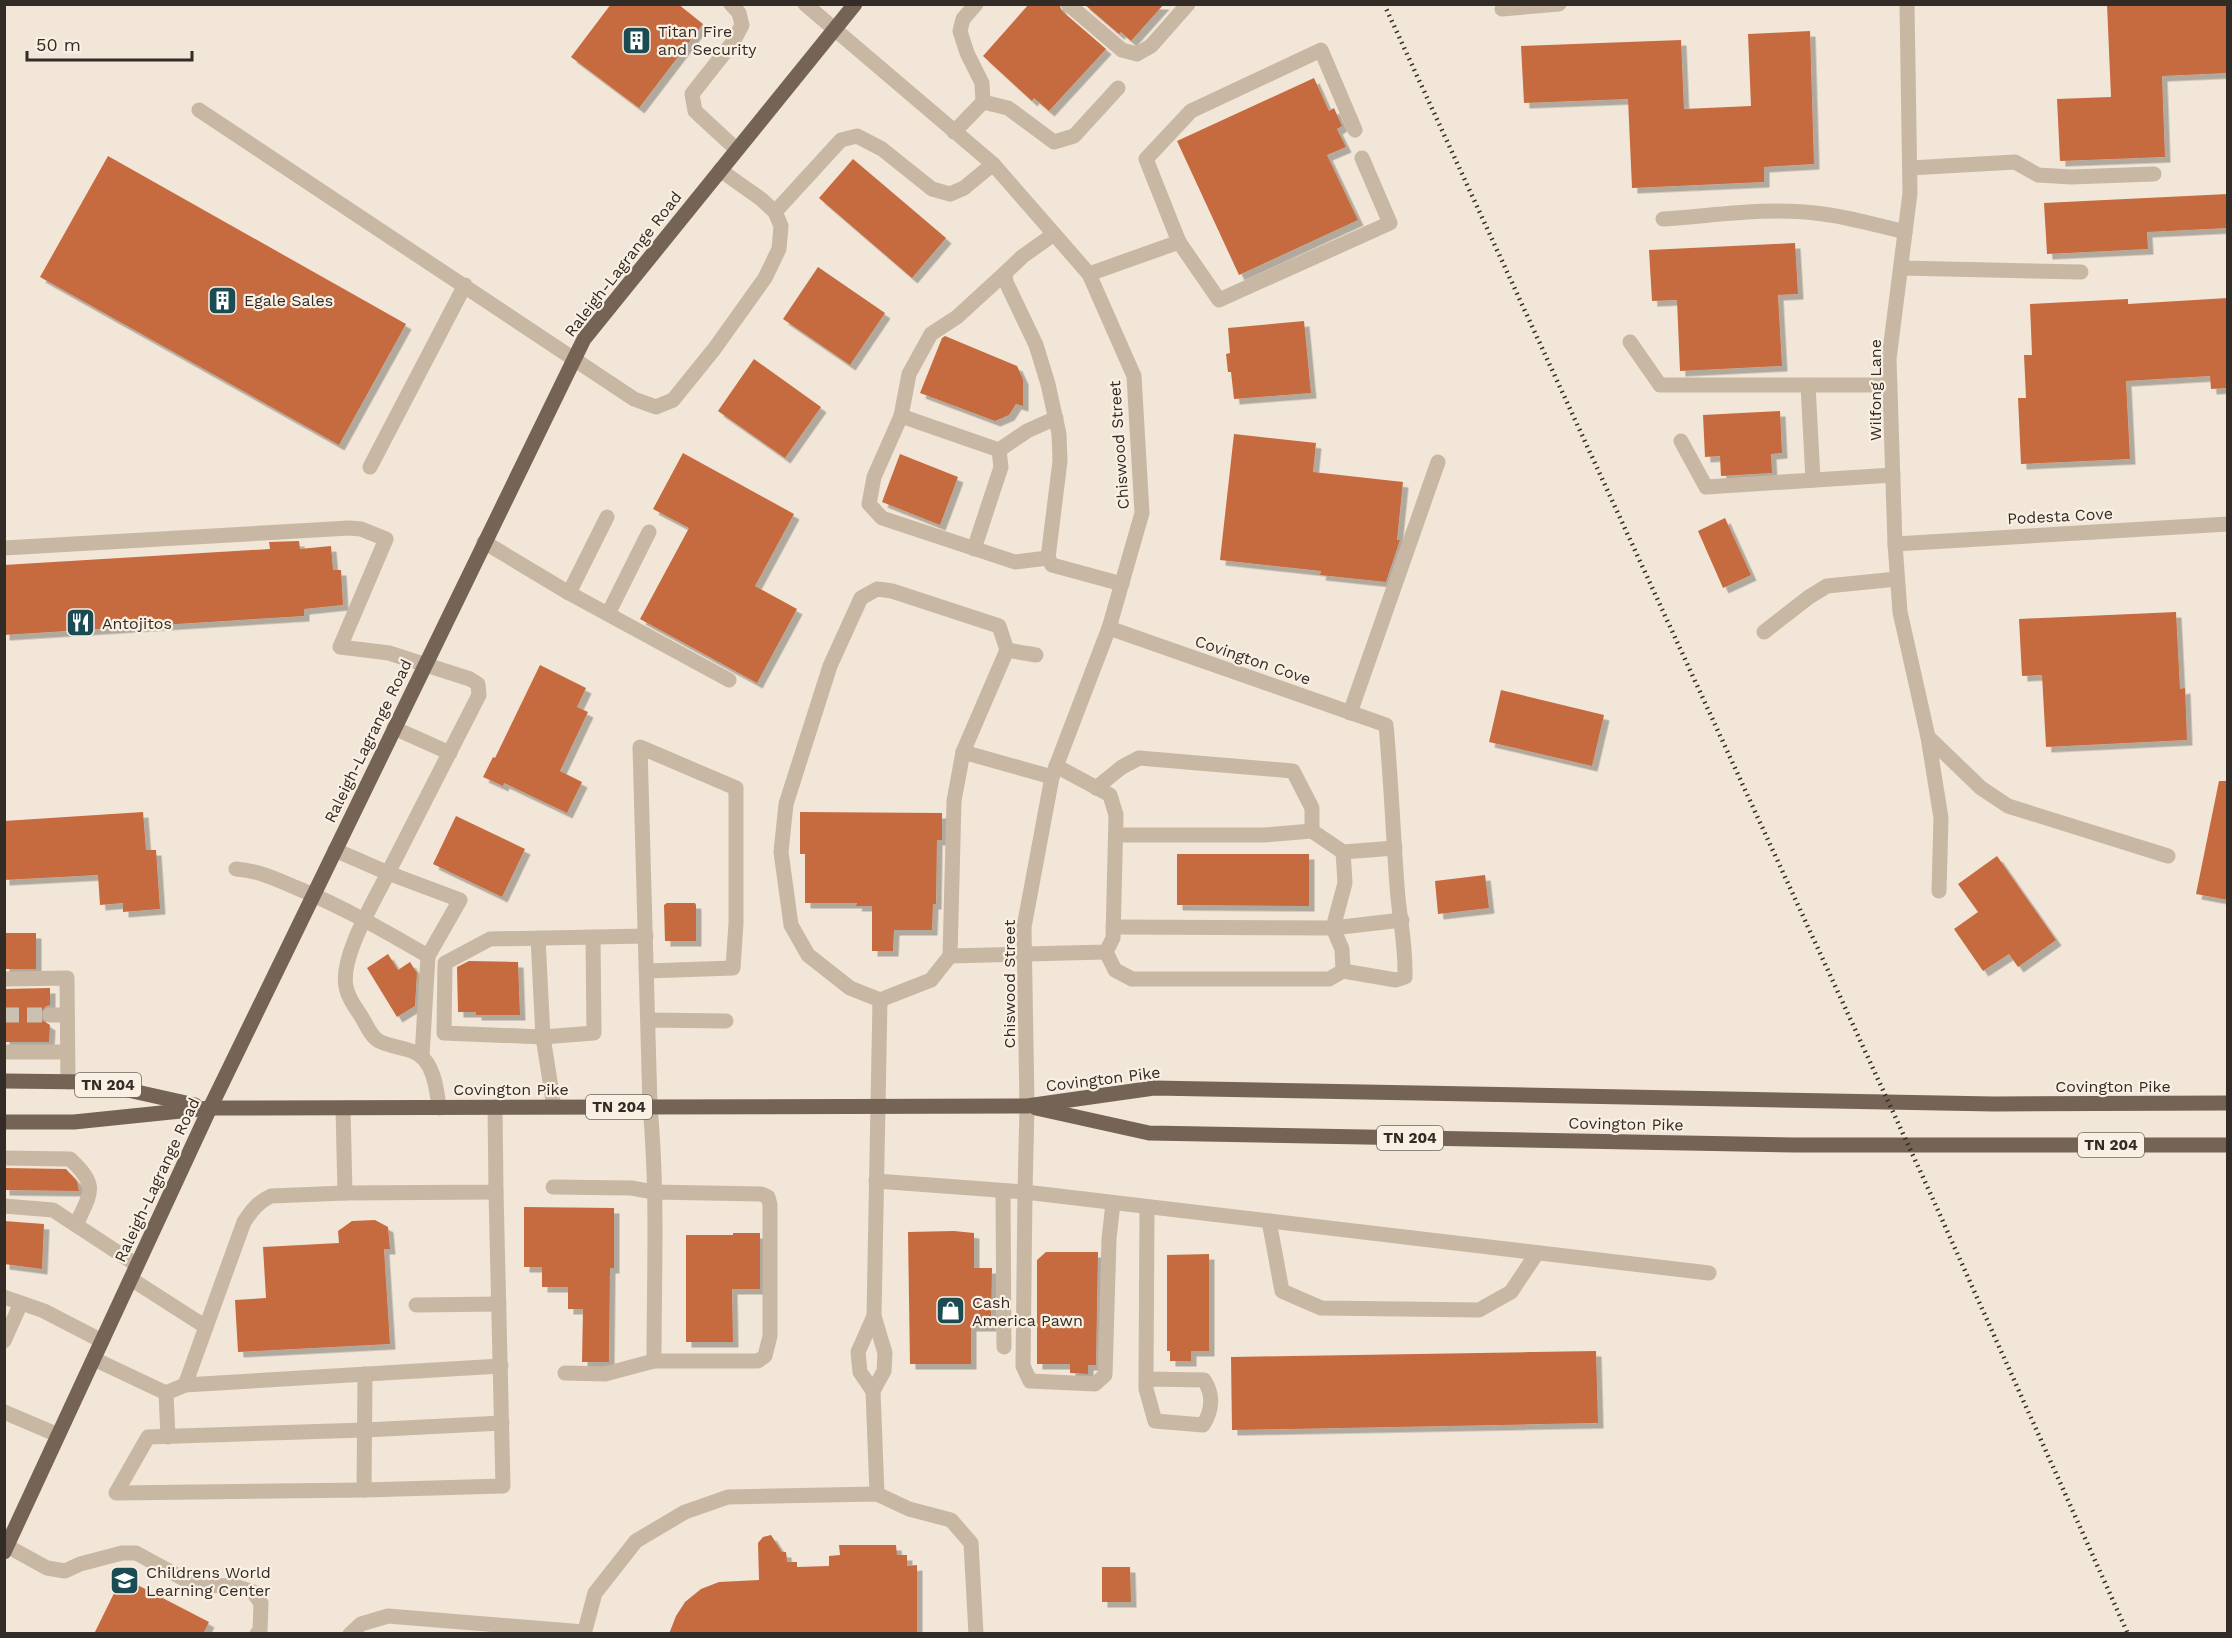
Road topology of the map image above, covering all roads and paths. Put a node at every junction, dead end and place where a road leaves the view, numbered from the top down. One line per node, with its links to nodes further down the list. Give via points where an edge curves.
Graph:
1 (731, 4): 16 (street, via 742,25 692,94 695,111)
2 (805, 4): 10 (street, Chiswood Street)
3 (855, 4): 10 (main road, Raleigh-Lagrange Road)
4 (976, 4): 12 (street, via 963,20 960,31 982,83)
5 (1068, 4): 6 (street, via 1122,50 1137,54 1151,46)
6 (1188, 4)
7 (1559, 4): 9 (street)
8 (1907, 4): 19 (street, Wilfong Lane)
9 (1502, 9)
10 (833, 29): 15 (street, Chiswood Street); 16 (main road, Raleigh-Lagrange Road)
11 (1118, 88): 12 (street, via 1074,136 1054,142 1008,108)
12 (982, 102): 15 (street)
13 (199, 110): 31 (street)
14 (1355, 130): 26 (street, via 1321,50 1191,111 1146,159)
15 (954, 132): 18 (street, Chiswood Street)
16 (736, 149): 20 (main road, Raleigh-Lagrange Road)
17 (1362, 158): 26 (street, via 1390,223 1219,300)
18 (993, 164): 22 (street, via 964,188 950,194 932,189 882,149 857,136 841,140); 25 (street, Chiswood Street)
19 (1910, 168): 21 (street, via 2015,162 2038,175); 24 (street, Wilfong Lane)
20 (720, 170): 22 (street); 33 (main road, Raleigh-Lagrange Road, via 584,339)
21 (2154, 174)
22 (775, 212): 33 (street, via 781,226 779,249 765,278 672,400 656,407 634,399)
23 (1663, 219): 24 (street, via 1814,213)
24 (1905, 232): 27 (street, Wilfong Lane)
25 (1054, 234): 29 (street); 30 (street, Chiswood Street)
26 (1179, 242): 30 (street)
27 (1901, 268): 28 (street); 35 (street, Wilfong Lane, via 1889,358)
28 (2081, 272)
29 (1005, 273): 36 (street, via 957,317 931,334 909,374); 37 (street, via 1036,345)
30 (1089, 274): 53 (street, Chiswood Street, via 1134,376 1142,513)
31 (465, 285): 33 (street); 41 (street)
32 (1630, 342): 34 (street, via 1660,386)
33 (574, 358): 47 (main road, Raleigh-Lagrange Road)
34 (1808, 385): 35 (street); 43 (street)
35 (1890, 385): 42 (street, Wilfong Lane)
36 (901, 416): 39 (street); 50 (street, via 874,477 869,504 882,518)
37 (1056, 418): 39 (street); 51 (street, via 1060,461)
38 (1681, 441): 43 (street, via 1706,488)
39 (999, 450): 50 (street, via 1001,467)
40 (1438, 462): 62 (street)
41 (370, 467)
42 (1893, 475): 43 (street); 48 (street, Wilfong Lane)
43 (1813, 480)
44 (607, 518): 54 (street)
45 (2228, 524): 48 (street, Podesta Cove)
46 (649, 532): 55 (street)
47 (484, 542): 54 (street); 60 (main road, Raleigh-Lagrange Road)
48 (1895, 544): 52 (street, Wilfong Lane)
49 (4, 548): 60 (street, via 361,529 386,539 340,647 389,652)
50 (974, 549): 51 (street, via 1015,562)
51 (1048, 558): 53 (street, via 1052,565)
52 (1897, 579): 57 (street, via 1827,586); 64 (street, Wilfong Lane, via 1900,612)
53 (1122, 584): 56 (street, Chiswood Street)
54 (569, 593): 55 (street)
55 (608, 614): 61 (street)
56 (1109, 628): 62 (street, Covington Cove); 67 (street, Chiswood Street)
57 (1764, 632)
58 (1007, 650): 59 (street); 65 (street); 93 (street, via 999,626 877,589 861,598 830,666 786,804 781,852 791,925 807,955 850,988)
59 (1036, 655)
60 (425, 664): 63 (main road, Raleigh-Lagrange Road); 66 (street, via 478,684 479,695)
61 (729, 680)
62 (1350, 713): 71 (street, Covington Cove, via 1386,725)
63 (394, 728): 66 (street); 72 (main road, Raleigh-Lagrange Road)
64 (1928, 737): 74 (street, via 1981,788 2008,806); 77 (street, Wilfong Lane, via 1941,818)
65 (963, 752): 67 (street); 89 (street, via 954,801)
66 (450, 753): 76 (street)
67 (1054, 772): 68 (street); 87 (street, Chiswood Street, via 1024,927)
68 (1096, 788): 69 (street, via 1139,758 1293,771 1312,808); 70 (street, via 1110,795 1116,815)
69 (1312, 831): 70 (street); 73 (street)
70 (1116, 836): 81 (street)
71 (1395, 848): 73 (street); 80 (street)
72 (335, 850): 76 (street); 78 (main road, Raleigh-Lagrange Road)
73 (1343, 852): 82 (street, via 1345,883)
74 (2168, 856)
75 (236, 869): 78 (street, via 255,871)
76 (388, 873): 79 (street); 88 (street, via 459,900)
77 (1939, 891)
78 (313, 895): 79 (street); 110 (main road, Raleigh-Lagrange Road)
79 (366, 919): 88 (street); 101 (street, via 348,957 345,974 349,997 375,1040)
80 (1402, 921): 82 (street); 91 (street, via 1405,977 1396,980)
81 (1113, 927): 82 (street); 86 (street)
82 (1333, 928): 91 (street, via 1342,949)
83 (645, 936): 84 (street); 90 (street); 90 (street, via 640,747 736,788 733,968)
84 (593, 937): 85 (street); 98 (street, via 594,1033)
85 (538, 938): 98 (street); 98 (street, via 490,939 445,963 444,1033)
86 (1106, 952): 87 (street); 91 (street, via 1115,970 1132,979 1329,979)
87 (1025, 953): 89 (street); 106 (street, Chiswood Street)
88 (428, 956): 101 (street)
89 (950, 956): 93 (street, via 931,980)
90 (646, 971): 96 (street)
91 (1343, 971)
92 (4, 979): 95 (street, via 67,978)
93 (880, 1000): 105 (street)
94 (50, 1015): 95 (street)
95 (67, 1015): 100 (street)
96 (648, 1020): 97 (street); 109 (street)
97 (726, 1021)
98 (543, 1037): 108 (street)
99 (4, 1052): 100 (street)
100 (67, 1053): 103 (street)
101 (423, 1056): 112 (street, via 437,1091)
102 (4, 1081): 103 (main road, Covington Pike / TN 204)
103 (68, 1082): 110 (main road, Covington Pike / TN 204, via 92,1082)
104 (2228, 1103): 106 (main road, Covington Pike / TN 204, via 1994,1104 1154,1088)
105 (877, 1106): 106 (main road, Covington Pike / TN 204); 109 (main road, Covington Pike / TN 204); 116 (street)
106 (1027, 1106): 114 (main road, Covington Pike / TN 204, via 1149,1133 1796,1145); 121 (street, Chiswood Street)
107 (495, 1107): 108 (main road, Covington Pike / TN 204); 112 (main road, Covington Pike / TN 204); 119 (street)
108 (554, 1107): 109 (main road, Covington Pike / TN 204)
109 (650, 1107): 120 (street)
110 (210, 1108): 111 (main road, Covington Pike / TN 204); 113 (main road, Covington Pike / TN 204, via 74,1122); 129 (main road, Raleigh-Lagrange Road)
111 (343, 1108): 112 (main road, Covington Pike / TN 204); 122 (street)
112 (439, 1108)
113 (4, 1122)
114 (2228, 1145)
115 (4, 1158): 127 (street, via 70,1159 89,1182 90,1194)
116 (876, 1180): 118 (street); 135 (street)
117 (553, 1187): 120 (street)
118 (1004, 1191): 121 (street); 139 (street)
119 (496, 1192): 122 (street); 133 (street)
120 (654, 1192): 141 (street); 141 (street, via 768,1197 770,1336 765,1356 758,1361)
121 (1025, 1192): 123 (street); 123 (street, Chiswood Street, via 1023,1366 1030,1381 1095,1384 1106,1375 1108,1239)
122 (345, 1193): 136 (street, via 271,1196 253,1208 244,1222)
123 (1113, 1203): 125 (street)
124 (4, 1206): 127 (street, via 53,1210)
125 (1147, 1207): 126 (street); 145 (street)
126 (1269, 1221): 128 (street); 128 (street, via 1282,1291 1321,1308 1479,1310 1511,1293)
127 (76, 1225): 129 (street)
128 (1537, 1252): 130 (street)
129 (134, 1272): 136 (street); 138 (main road, Raleigh-Lagrange Road)
130 (1709, 1273)
131 (4, 1297): 132 (street)
132 (21, 1303): 137 (street); 138 (street)
133 (499, 1304): 134 (street); 142 (street)
134 (416, 1305)
135 (874, 1316): 147 (street, via 885,1353 884,1371); 147 (street, via 858,1352 860,1372)
136 (206, 1327): 146 (street)
137 (4, 1341)
138 (102, 1341): 140 (main road, Raleigh-Lagrange Road)
139 (1004, 1347)
140 (94, 1359): 148 (street); 152 (main road, Raleigh-Lagrange Road)
141 (654, 1362): 143 (street, via 605,1374)
142 (501, 1366): 144 (street); 150 (street)
143 (565, 1373)
144 (365, 1374): 146 (street); 151 (street)
145 (1146, 1379): 145 (street, via 1155,1421 1203,1425 1209,1415 1211,1391 1204,1380)
146 (185, 1385): 148 (street)
147 (873, 1391): 155 (street)
148 (166, 1393): 153 (street)
149 (4, 1412): 152 (street)
150 (502, 1423): 151 (street); 154 (street, via 503,1486)
151 (365, 1430): 153 (street); 154 (street)
152 (58, 1436): 156 (main road, Raleigh-Lagrange Road)
153 (168, 1437): 154 (street, via 148,1437 116,1494)
154 (364, 1490)
155 (877, 1494): 158 (street, via 728,1497 685,1512 636,1541 595,1593); 161 (street, via 909,1509 951,1520 971,1544)
156 (6, 1549): 159 (street, via 47,1568 64,1571 136,1552 195,1585 234,1586 253,1592 261,1603)
157 (471, 1628): 158 (street); 160 (street, via 388,1616 361,1624)
158 (584, 1633)
159 (258, 1634)
160 (350, 1634)
161 (976, 1634)

